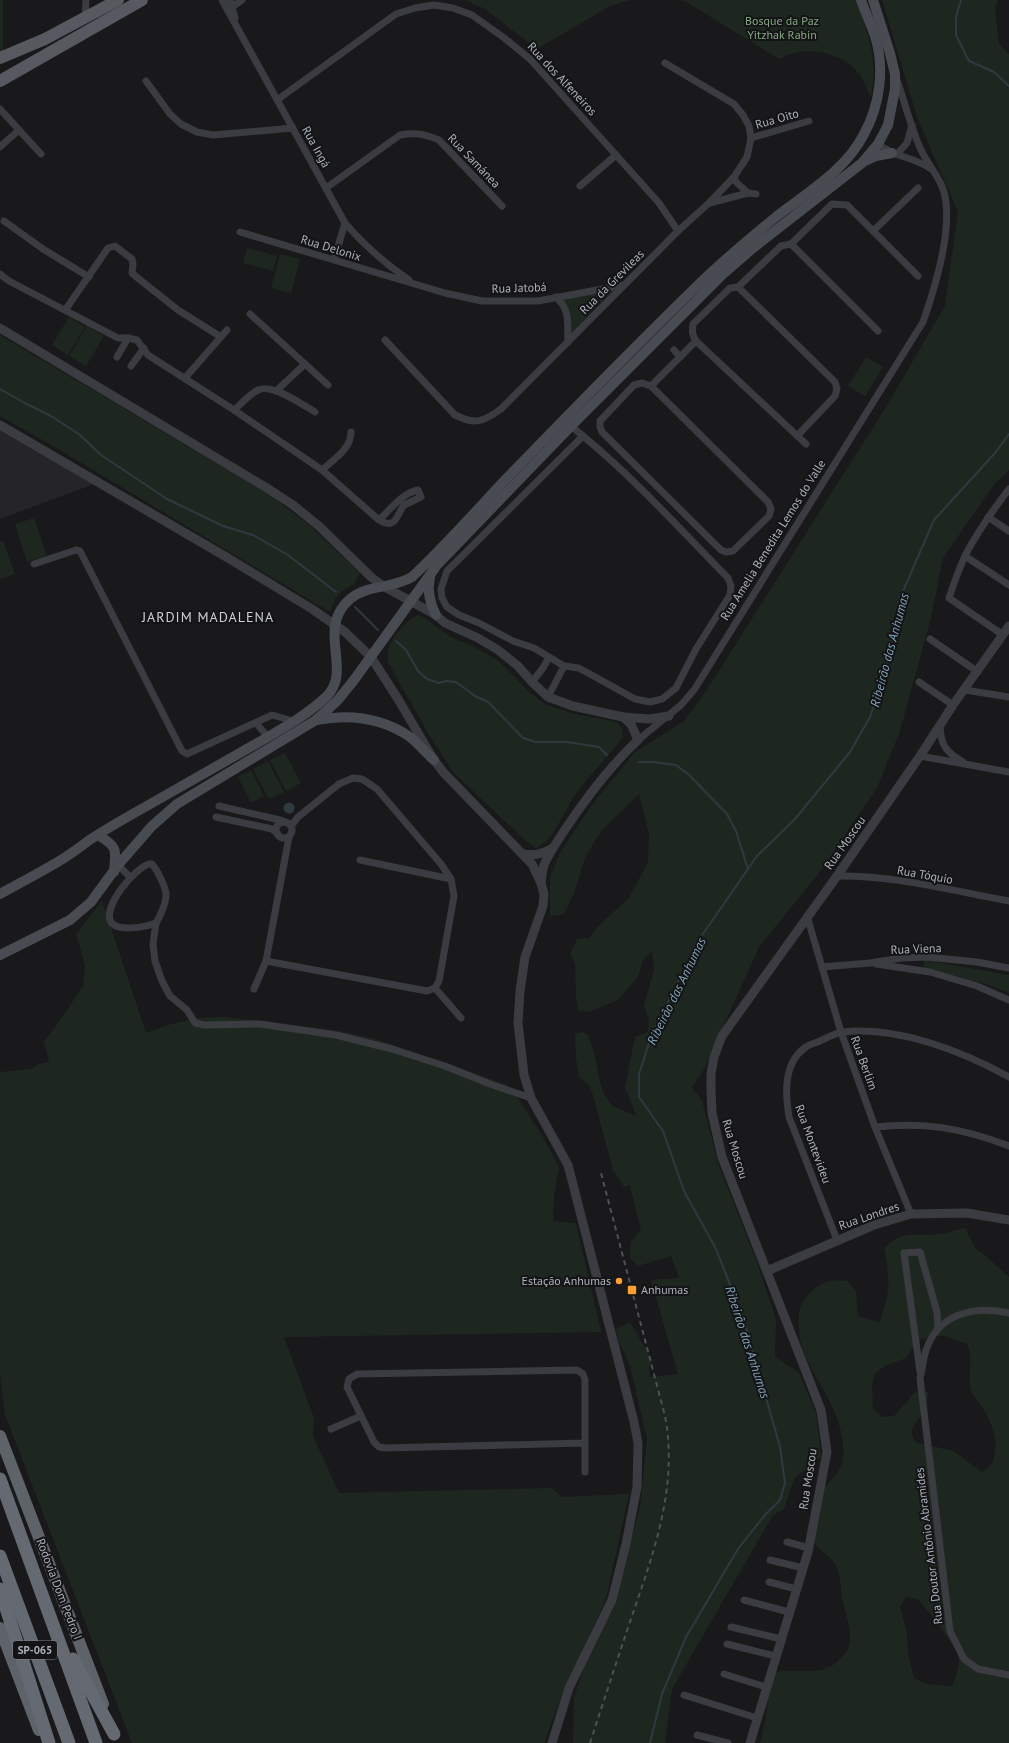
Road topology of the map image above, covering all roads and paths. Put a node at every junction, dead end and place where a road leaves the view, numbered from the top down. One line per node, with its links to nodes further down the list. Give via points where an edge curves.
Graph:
1 (86, 0): 9 (street)
2 (118, 0): 9 (main road)
3 (142, 0): 13 (main road)
4 (222, 0): 8 (street)
5 (242, 0): 8 (street)
6 (861, 0): 18 (main road, via 875,36 879,56 878,96)
7 (873, 0): 12 (main road)
8 (230, 6): 15 (street, Rua Ingá, via 238,30)
9 (85, 19): 10 (main road)
10 (0, 58)
11 (665, 63): 22 (street, Rua da Grevileas, via 734,104 749,126)
12 (895, 74): 19 (street, Rua Amelia Benedita Lemos do Valle); 23 (main road, via 890,117)
13 (0, 81)
14 (146, 81): 20 (street, via 175,119 197,132 213,135)
15 (277, 100): 20 (street, Rua Ingá); 27 (street, Rua dos Alfeneiros, via 396,14 434,5 453,8 472,15 530,58)
16 (0, 109): 21 (street)
17 (809, 121): 22 (street, Rua Oito)
18 (870, 123): 23 (main road, via 869,132); 89 (main road, via 849,156 833,173 753,236 695,288 412,577 402,583)
19 (912, 124): 25 (street, via 906,143); 29 (street, Rua Amelia Benedita Lemos do Valle, via 920,148)
20 (293, 128): 32 (street, Rua Ingá)
21 (19, 130): 24 (street); 26 (street)
22 (751, 138): 30 (street, Rua da Grevileas, via 747,157)
23 (878, 144): 25 (street); 28 (main road)
24 (0, 148)
25 (895, 153): 28 (main road, via 876,156); 29 (street, via 913,159)
26 (41, 154)
27 (616, 155): 31 (street); 40 (street, Rua dos Alfeneiros, via 659,203)
28 (862, 163): 75 (main road, via 753,248 722,276)
29 (935, 172): 106 (street, Rua Amelia Benedita Lemos do Valle, via 946,201 946,220 938,272 923,322 694,690)
30 (734, 177): 34 (street); 36 (street, Rua da Grevileas)
31 (580, 186)
32 (326, 188): 37 (street, Rua Samánea, via 400,135 414,133 439,140); 39 (street, Rua Ingá)
33 (918, 188): 41 (street)
34 (748, 193): 35 (street); 36 (street)
35 (756, 194)
36 (710, 203): 40 (street, Rua da Grevileas)
37 (502, 206)
38 (4, 222): 46 (street)
39 (345, 222): 44 (street); 48 (street, Rua Ingá, via 363,244)
40 (678, 231): 49 (street, Rua da Grevileas)
41 (873, 231): 43 (street, via 847,205 832,204); 47 (street)
42 (240, 232): 44 (street, Rua Delonix)
43 (791, 244): 50 (street, via 781,246); 56 (street)
44 (334, 260): 48 (street, Rua Delonix)
45 (0, 274): 52 (street)
46 (89, 276): 52 (street); 57 (street, via 108,248 115,246 132,259 134,275 178,310)
47 (918, 276)
48 (416, 285): 51 (street, Rua Jatobá, via 482,301 538,301)
49 (624, 285): 51 (street, Rua Jatobá); 61 (street, Rua da Grevileas)
50 (738, 287): 60 (street, via 730,288 693,324 693,336); 78 (street, via 835,382 835,396)
51 (556, 297): 61 (street, via 564,305 567,316)
52 (66, 309): 58 (street, via 118,338)
53 (250, 314): 66 (street)
54 (0, 328): 89 (street, via 274,492 320,527)
55 (227, 330): 57 (street)
56 (878, 332)
57 (221, 337): 68 (street)
58 (128, 338): 62 (street, via 137,340); 64 (street)
59 (384, 340): 61 (street, Rua da Grevileas, via 455,415 466,420 478,421 489,418 501,409)
60 (696, 341): 65 (street); 78 (street)
61 (568, 342)
62 (144, 348): 67 (street); 68 (street, via 148,355)
63 (674, 350): 65 (street)
64 (117, 357)
65 (680, 357): 70 (street)
66 (305, 364): 69 (street); 71 (street)
67 (131, 366)
68 (185, 378): 72 (street)
69 (328, 385)
70 (651, 386): 70 (street, via 768,502 771,509 769,516 733,551 720,550 602,432 600,421 634,385 642,383)
71 (276, 391): 72 (street, via 266,388 258,390); 73 (street)
72 (234, 410): 80 (street)
73 (315, 412)
74 (0, 425): 92 (street, via 228,558)
75 (571, 426): 77 (street); 87 (main road)
76 (351, 432): 80 (street, via 348,446)
77 (583, 436): 97 (street, via 447,571 441,589 447,607 459,615 480,622 513,642 534,648); 98 (street, via 664,513 728,578 731,586 730,595 696,649 676,688 662,699 650,702 635,699 579,668)
78 (797, 436): 79 (street)
79 (806, 444)
80 (322, 470): 83 (street)
81 (1009, 489): 82 (street)
82 (988, 517): 84 (street); 85 (street)
83 (378, 520): 83 (street, via 404,496 418,490 421,497 404,505 396,521 391,524)
84 (1009, 531)
85 (965, 556): 88 (street); 94 (street, via 949,598)
86 (34, 564): 110 (street, via 76,550 80,551 182,750 187,754)
87 (430, 574): 90 (main road); 91 (main road, via 428,594)
88 (1009, 585)
89 (383, 586): 90 (street); 92 (main road, via 360,592 349,600 342,608)
90 (410, 602): 91 (street); 96 (main road)
91 (436, 615): 100 (street, via 451,627 498,650 518,666)
92 (335, 624): 96 (street); 109 (main road, via 333,640 337,665 333,687 327,696)
93 (1009, 626): 94 (street, Rua Moscou)
94 (1003, 635): 99 (street, Rua Moscou)
95 (930, 639): 99 (street)
96 (372, 657): 108 (main road, via 337,701); 115 (street)
97 (549, 657): 98 (street); 100 (street)
98 (564, 666): 103 (street)
99 (978, 672): 102 (street, Rua Moscou)
100 (532, 682): 103 (street)
101 (919, 682): 105 (street)
102 (965, 690): 104 (street); 105 (street, Rua Moscou)
103 (548, 697): 107 (street, via 573,706)
104 (1009, 697)
105 (953, 705): 111 (street, Rua Moscou)
106 (669, 716): 107 (street, via 649,719); 113 (street, Rua Amelia Benedita Lemos do Valle)
107 (623, 717): 113 (street, via 631,724)
108 (316, 720): 115 (main road, via 346,716 386,724 410,737); 127 (main road, via 177,804 152,826)
109 (293, 721): 110 (street, via 272,715); 112 (main road)
110 (256, 723): 112 (street)
111 (940, 726): 114 (street, Rua Moscou); 116 (street, via 943,746)
112 (268, 737): 122 (main road)
113 (638, 740): 124 (street, Rua Amelia Benedita Lemos do Valle, via 596,786)
114 (920, 756): 116 (street); 128 (street, Rua Moscou)
115 (434, 760): 125 (street, via 471,802)
116 (968, 765): 117 (street)
117 (1009, 772)
118 (218, 806): 120 (street, via 280,820)
119 (216, 817): 121 (street, via 272,829)
120 (289, 825): 121 (street, via 282,823 278,826); 123 (street, via 292,832); 130 (street, via 339,784 353,778 362,779 377,789)
121 (278, 834): 123 (street)
122 (98, 835): 127 (main road, via 114,846); 132 (main road, via 61,860)
123 (288, 837): 139 (street)
124 (553, 848): 125 (street, via 542,854); 131 (street, Rua Amelia Benedita Lemos do Valle, via 544,866)
125 (523, 854): 131 (street, via 532,864)
126 (360, 860): 130 (street)
127 (116, 868): 129 (street); 136 (main road, via 91,902 70,920)
128 (837, 876): 133 (street, Rua Tóquio, via 885,879); 134 (street, Rua Moscou)
129 (130, 877): 135 (street, via 148,864 155,868 166,892); 135 (street, via 115,902 110,920 121,927 141,927)
130 (451, 879): 145 (street, via 454,896 439,981)
131 (542, 883): 151 (street, via 543,906 525,957 518,1023 524,1075)
132 (0, 894)
133 (1009, 901)
134 (807, 916): 141 (street, Rua Berlim); 157 (street, Rua Moscou, via 722,1036 711,1074 712,1113 722,1157)
135 (156, 923): 151 (street, via 153,944 155,961 162,981 170,996 187,1010 195,1023 260,1024 336,1035 399,1051)
136 (0, 955)
137 (901, 958): 138 (street, Rua Viena); 140 (street, Rua Viena); 142 (street)
138 (918, 958): 143 (street, Rua Viena, via 977,962); 144 (street)
139 (266, 961): 145 (street, via 427,991); 146 (street)
140 (870, 963): 141 (street, Rua Viena); 142 (street)
141 (822, 967): 149 (street, Rua Berlim)
142 (901, 968): 144 (street)
143 (1009, 968)
144 (917, 970): 147 (street, via 977,986)
145 (435, 988): 148 (street)
146 (254, 989)
147 (1009, 1000)
148 (461, 1018)
149 (841, 1032): 150 (street, via 896,1035 937,1045 987,1065); 152 (street, Rua Berlim); 156 (street, Rua Montevideu, via 806,1047 793,1062 786,1086 789,1117)
150 (1009, 1077)
151 (531, 1098): 194 (street, via 568,1165 638,1443 637,1487 612,1600 569,1688)
152 (875, 1127): 153 (street, via 904,1124 941,1127 977,1134); 154 (street, Rua Berlim)
153 (1009, 1146)
154 (911, 1214): 155 (street, Rua Londres, via 967,1213); 156 (street, Rua Londres)
155 (1009, 1220)
156 (837, 1240): 157 (street, Rua Londres)
157 (767, 1271): 168 (street, Rua Moscou, via 820,1410 827,1452)
158 (1009, 1313): 159 (street, via 997,1310 974,1311 950,1319)
159 (938, 1327): 160 (street, Rua Doutor Antônio Abramides, via 927,1346); 160 (street, Rua Doutor Antônio Abramides, via 937,1312 920,1252 904,1253)
160 (920, 1378): 184 (street, Rua Doutor Antônio Abramides, via 950,1631 964,1659 978,1669)
161 (361, 1416): 162 (street); 164 (street, via 374,1442 384,1448); 164 (street, via 348,1387 349,1379 357,1374 577,1370 583,1374 585,1380)
162 (331, 1429)
163 (0, 1436): 189 (highway, Rodovia Dom Pedro I)
164 (585, 1444): 165 (street)
165 (585, 1472)
166 (0, 1479): 174 (highway, Rodovia Dom Pedro I / SP-065)
167 (787, 1542): 168 (street)
168 (809, 1548): 171 (street, Rua Moscou)
169 (0, 1556): 192 (highway, SP-065)
170 (770, 1560): 171 (street)
171 (803, 1568): 175 (street, Rua Moscou)
172 (769, 1582): 175 (street)
173 (0, 1589): 191 (highway)
174 (39, 1589): 189 (highway, via 79,1672); 193 (highway, Rodovia Dom Pedro I / SP-065)
175 (796, 1589): 177 (street, Rua Moscou)
176 (744, 1600): 177 (street)
177 (789, 1612): 180 (street, Rua Moscou)
178 (731, 1627): 180 (street)
179 (0, 1628): 190 (highway, SP-065)
180 (781, 1639): 182 (street, Rua Moscou)
181 (727, 1644): 182 (street)
182 (775, 1656): 185 (street, Rua Moscou)
183 (724, 1674): 185 (street)
184 (1009, 1675)
185 (766, 1687): 187 (street, Rua Moscou)
186 (684, 1695): 187 (street)
187 (757, 1718): 196 (street, Rua Moscou)
188 (697, 1736): 195 (street)
189 (116, 1739)
190 (45, 1743)
191 (49, 1743)
192 (69, 1743)
193 (96, 1743)
194 (552, 1743)
195 (728, 1743)
196 (750, 1743)

